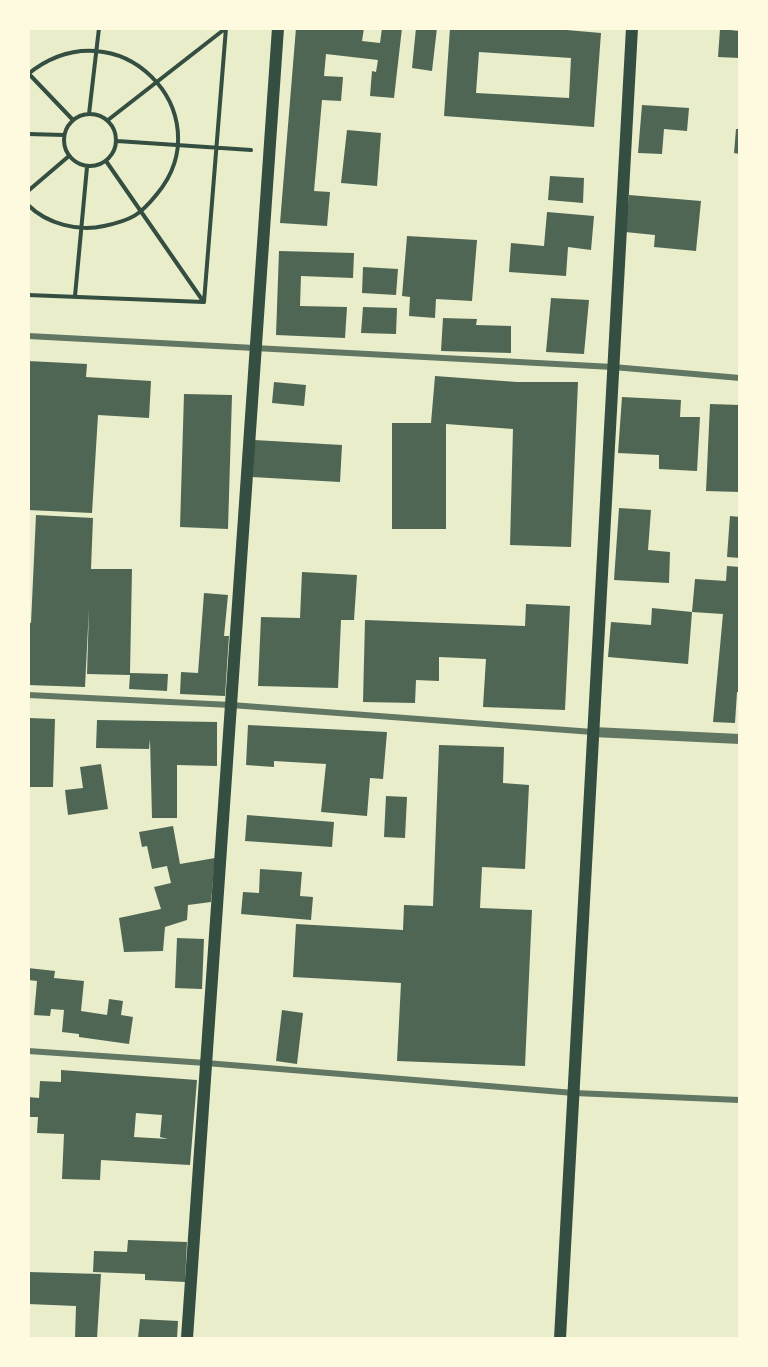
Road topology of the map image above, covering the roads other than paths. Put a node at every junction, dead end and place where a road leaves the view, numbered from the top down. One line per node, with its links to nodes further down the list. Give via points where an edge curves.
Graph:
1 (278, 28): 4 (main road)
2 (632, 28): 5 (main road)
3 (28, 336): 4 (street)
4 (256, 347): 5 (street); 8 (main road)
5 (613, 367): 6 (street); 9 (main road)
6 (740, 378)
7 (28, 695): 8 (street)
8 (231, 705): 9 (street); 12 (main road)
9 (593, 732): 10 (street); 13 (main road)
10 (740, 740)
11 (28, 1050): 12 (street)
12 (206, 1063): 13 (street); 15 (main road)
13 (574, 1093): 14 (street); 16 (main road)
14 (740, 1100)
15 (187, 1338)
16 (560, 1338)

